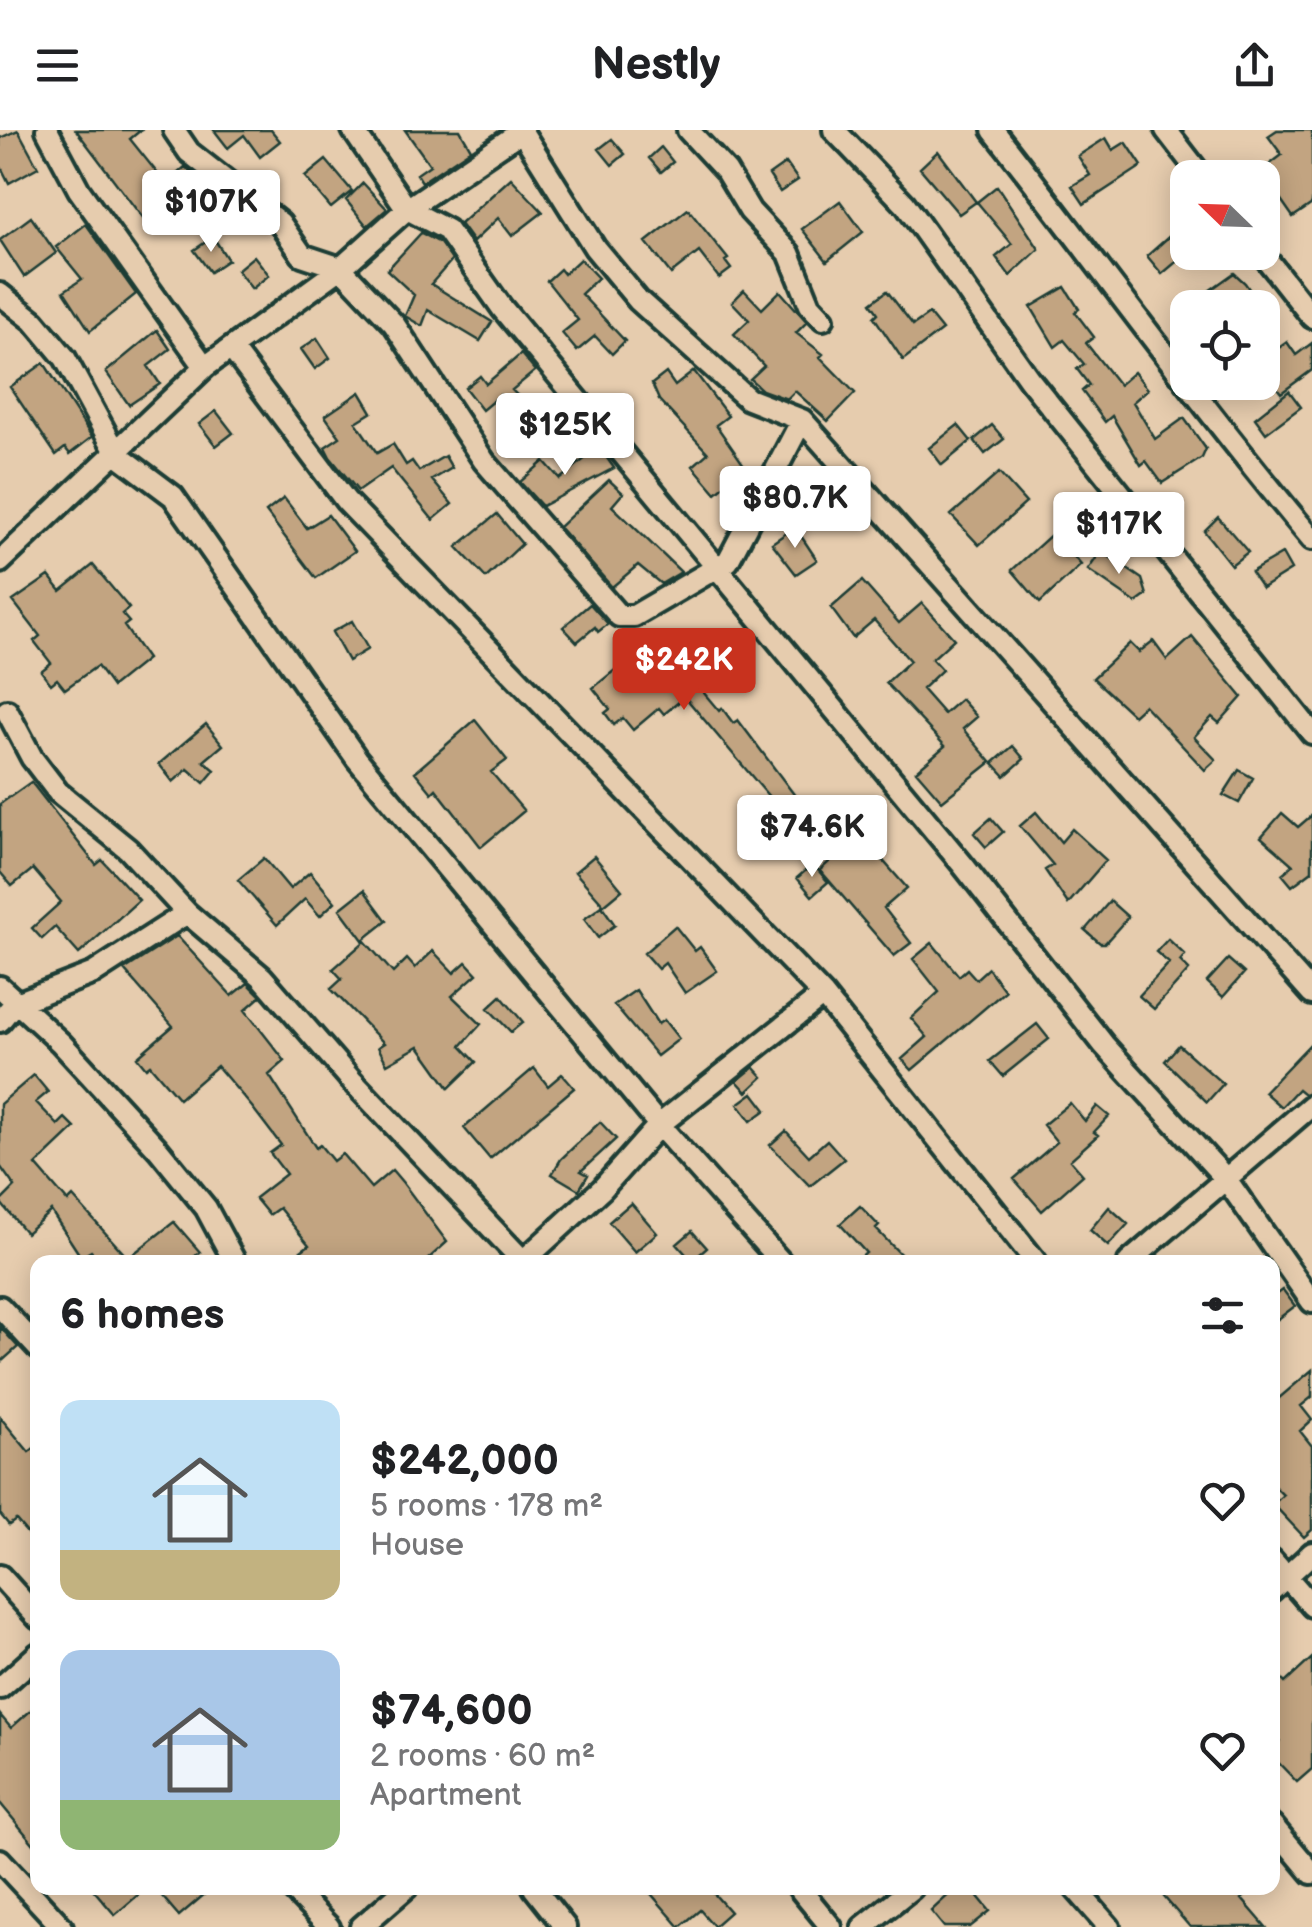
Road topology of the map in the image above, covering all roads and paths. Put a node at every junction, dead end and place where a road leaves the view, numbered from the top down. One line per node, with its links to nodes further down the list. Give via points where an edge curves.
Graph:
1 (47, 130): 17 (street, via 79,190)
2 (174, 130): 11 (street, via 189,152 280,223 302,255)
3 (353, 130): 10 (street)
4 (522, 130): 10 (street); 18 (street, via 595,248 638,300 748,399)
5 (688, 130): 15 (street, via 789,253)
6 (834, 130): 24 (street, via 905,204 1029,379)
7 (994, 130): 20 (street)
8 (1166, 130): 9 (street)
9 (1189, 160)
10 (406, 209): 11 (street); 22 (street, via 447,230 502,308)
11 (341, 268): 16 (street); 22 (street, via 394,324 484,461 612,611 634,616)
12 (1275, 270): 14 (street)
13 (0, 294): 19 (street, via 65,358)
14 (1312, 318)
15 (822, 319)
16 (231, 348): 17 (street); 28 (street, via 346,501)
17 (204, 367): 19 (street)
18 (802, 420): 22 (street, via 737,550); 27 (street)
19 (117, 454): 21 (street); 32 (street, via 173,496 357,759)
20 (1312, 539)
21 (0, 562)
22 (718, 568): 33 (street, via 1104,1045)
23 (2, 708): 25 (street, via 58,792 128,850)
24 (1312, 733)
25 (187, 913): 29 (street, via 94,973); 35 (street, via 262,977)
26 (0, 987): 29 (street)
27 (1312, 994)
28 (823, 995): 32 (street); 38 (street)
29 (14, 1004): 30 (street); 34 (street, via 158,1148 206,1208)
30 (0, 1021)
31 (1312, 1105): 33 (street)
32 (660, 1125): 36 (street); 37 (street)
33 (1226, 1179): 39 (street); 40 (street)
34 (231, 1255)
35 (516, 1255)
36 (531, 1255)
37 (775, 1255)
38 (1030, 1255)
39 (1137, 1255)
40 (1279, 1255)
41 (1280, 1256): 42 (street)
42 (1312, 1302)
43 (0, 1307): 44 (street)
44 (30, 1339)
45 (1312, 1553): 47 (street)
46 (0, 1576): 50 (street)
47 (1280, 1582)
48 (1280, 1584): 49 (street)
49 (1312, 1606)
50 (30, 1609)
51 (30, 1661): 52 (street)
52 (0, 1688)
53 (1280, 1835): 55 (street)
54 (0, 1860): 56 (street)
55 (1312, 1873)
56 (30, 1892)
57 (32, 1895): 64 (street)
58 (298, 1895): 65 (street)
59 (398, 1895): 66 (street)
60 (539, 1895): 67 (street)
61 (805, 1895): 68 (street)
62 (903, 1895): 69 (street)
63 (1081, 1895): 70 (street)
64 (62, 1927)
65 (329, 1927)
66 (361, 1927)
67 (564, 1927)
68 (831, 1927)
69 (862, 1927)
70 (1108, 1927)

